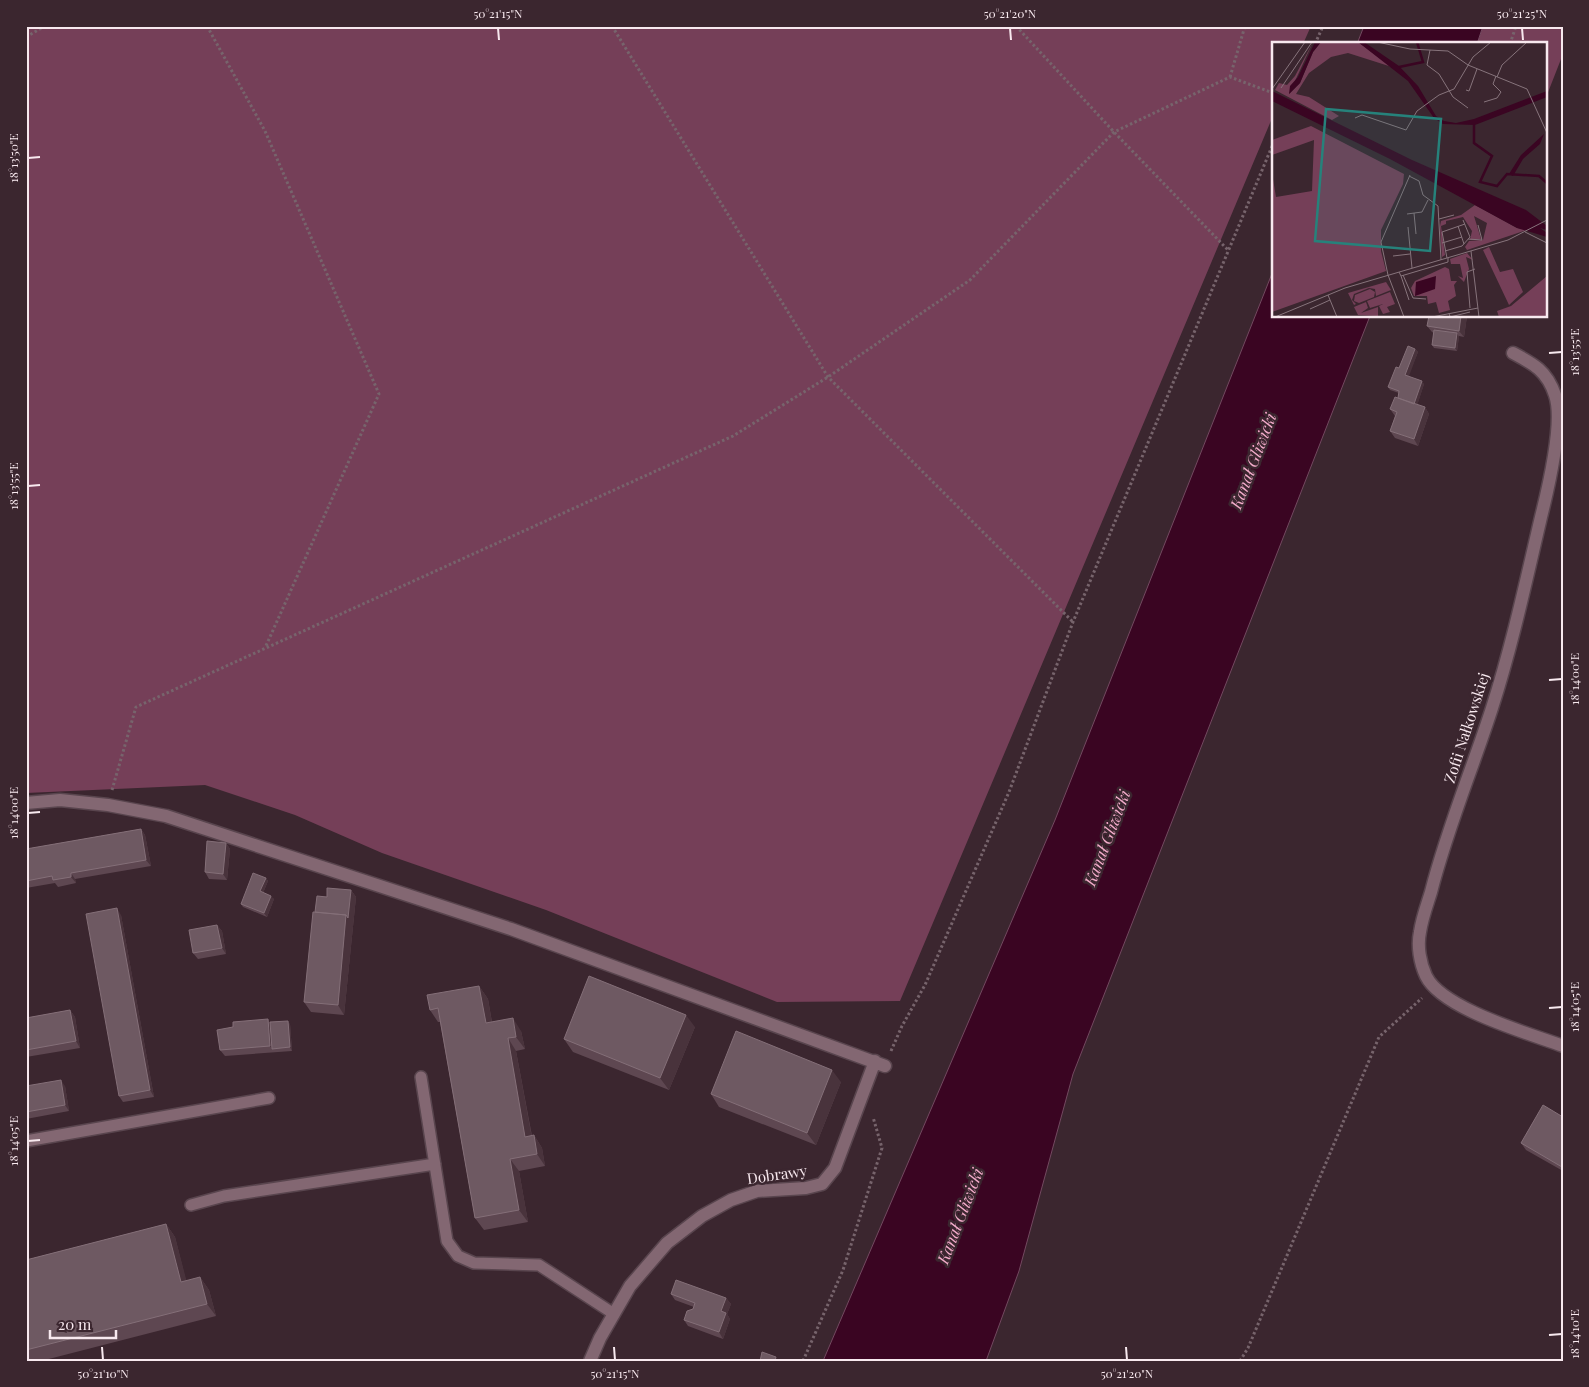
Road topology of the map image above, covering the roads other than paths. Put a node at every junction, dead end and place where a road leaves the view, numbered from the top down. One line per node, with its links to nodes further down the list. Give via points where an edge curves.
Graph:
1 (1513, 353): 3 (street, Zofii Nałkowskiej, via 1536,366 1547,377 1555,396 1556,431 1549,484 1510,648 1438,864 1420,933 1420,958 1426,976 1449,1000)
2 (26, 803): 9 (street, Dobrawy, via 60,800 166,816 511,929 880,1064 835,1168 822,1184 757,1191 731,1200 702,1216 668,1243 630,1286)
3 (1563, 1046)
4 (421, 1077): 7 (lane)
5 (269, 1098): 6 (lane)
6 (26, 1142)
7 (435, 1164): 8 (lane, via 224,1196); 9 (lane, via 447,1241 458,1256 474,1263 539,1265)
8 (191, 1205)
9 (614, 1314): 10 (street, Dobrawy)
10 (590, 1361)

